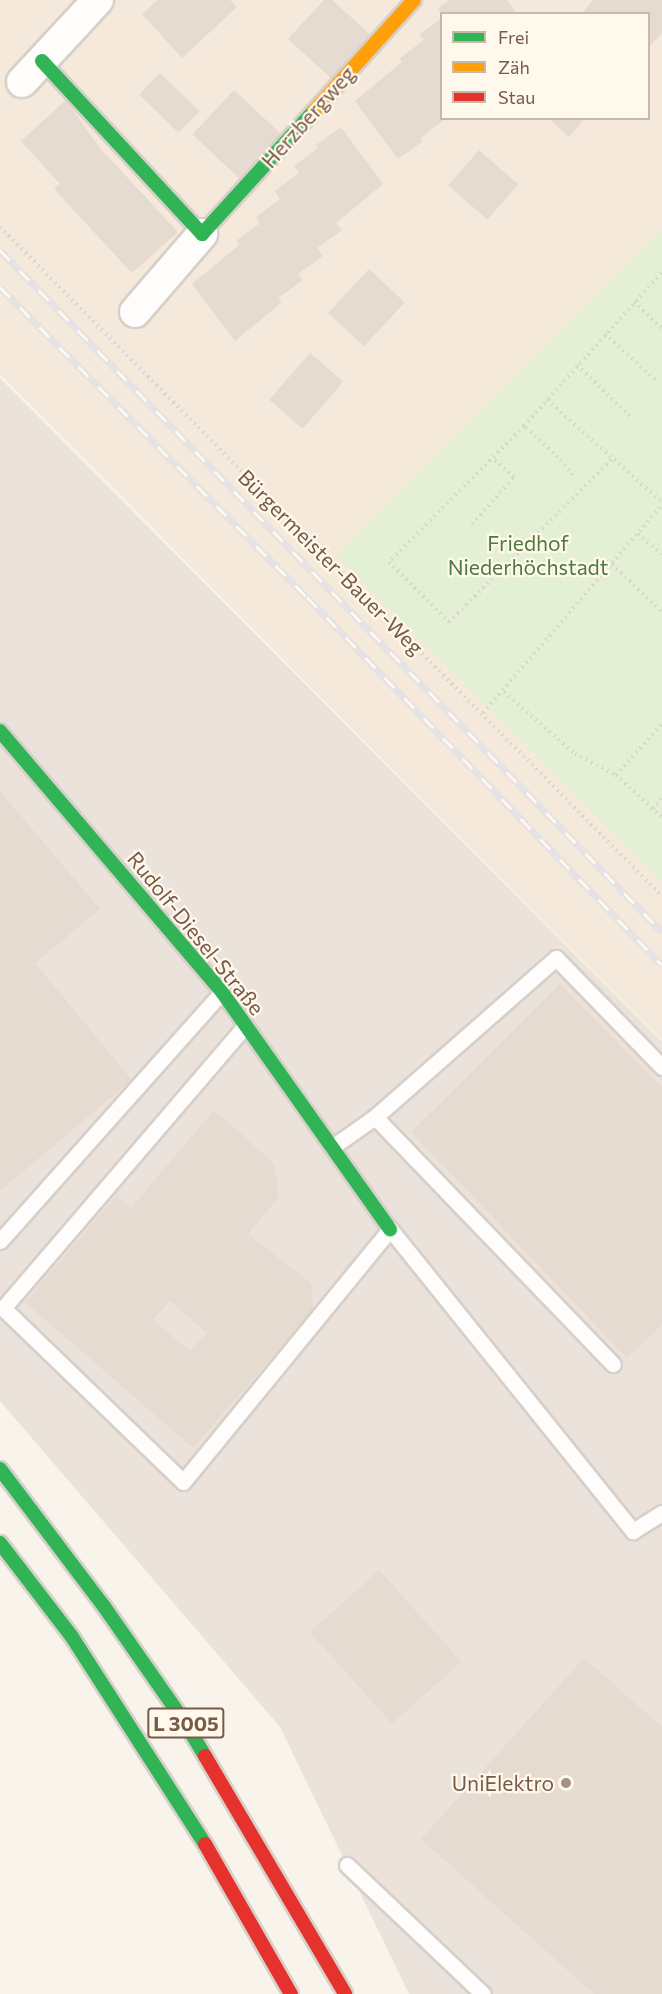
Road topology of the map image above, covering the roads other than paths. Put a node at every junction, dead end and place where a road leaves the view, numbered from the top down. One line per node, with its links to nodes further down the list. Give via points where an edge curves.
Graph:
1 (98, 0): 3 (street)
2 (414, 0): 4 (main road, Herzbergweg)
3 (32, 71): 4 (main road)
4 (202, 234): 5 (street, Herzbergweg)
5 (135, 312)
6 (0, 731): 7 (main road, Rudolf-Diesel-Straße)
7 (222, 992): 8 (main road, Rudolf-Diesel-Straße); 13 (lane)
8 (245, 1026): 11 (main road, Rudolf-Diesel-Straße); 12 (lane, via 3,1308 183,1482)
9 (662, 1067): 10 (lane, via 556,958)
10 (375, 1117): 11 (lane); 14 (lane)
11 (332, 1147): 12 (main road, Rudolf-Diesel-Straße)
12 (390, 1228): 16 (lane, via 633,1531)
13 (0, 1241)
14 (613, 1364)
15 (0, 1469): 20 (main road, L 3005, via 184,1721)
16 (662, 1513)
17 (0, 1543): 19 (main road, L 3005, via 72,1637 226,1877)
18 (347, 1865): 21 (lane)
19 (291, 1994)
20 (345, 1994)
21 (483, 1994)

